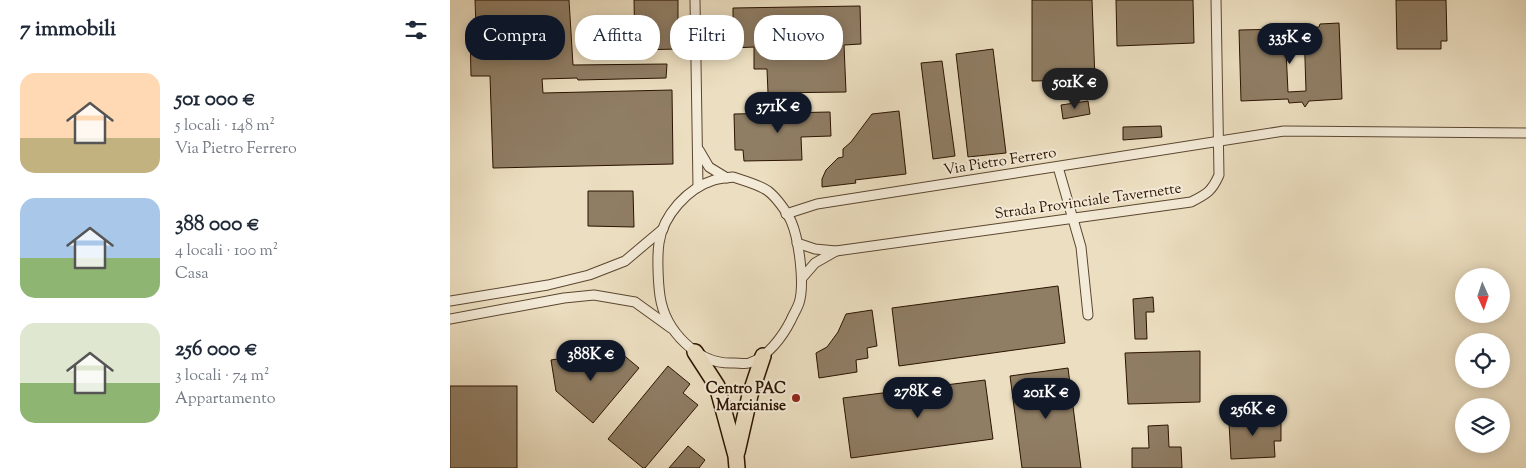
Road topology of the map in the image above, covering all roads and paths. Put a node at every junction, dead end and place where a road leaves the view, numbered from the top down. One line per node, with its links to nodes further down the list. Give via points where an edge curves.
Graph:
1 (695, 0): 5 (street)
2 (1216, 0): 4 (street, Strada Provinciale Tavernette)
3 (1526, 133): 4 (street, Via Pietro Ferrero, via 1284,131)
4 (1219, 142): 6 (street, Via Pietro Ferrero); 10 (street, Strada Provinciale Tavernette, via 1219,175 1213,188 1191,202)
5 (697, 147): 7 (street, via 709,167); 8 (street)
6 (1058, 167): 9 (street, Via Pietro Ferrero, via 817,204); 10 (street)
7 (727, 178): 8 (street, via 715,179); 9 (street, via 751,182 768,192)
8 (698, 187): 11 (street, via 670,215)
9 (786, 214): 12 (street)
10 (1072, 218): 13 (street, Strada Provinciale Tavernette); 16 (street, via 1081,247)
11 (664, 229): 15 (street, via 625,261 589,275 548,286); 18 (street, via 659,242 660,297)
12 (797, 243): 13 (street, Strada Provinciale Tavernette); 14 (street)
13 (836, 251): 14 (street, Strada Provinciale Tavernette, via 815,263)
14 (802, 278): 20 (street, via 799,304 788,326)
15 (450, 301)
16 (1088, 316)
17 (450, 319): 18 (street, via 594,295 635,302)
18 (673, 329): 19 (street)
19 (695, 352): 20 (street, via 722,364 749,363); 21 (highway, via 717,386)
20 (763, 356): 21 (highway, via 750,395)
21 (736, 462)

